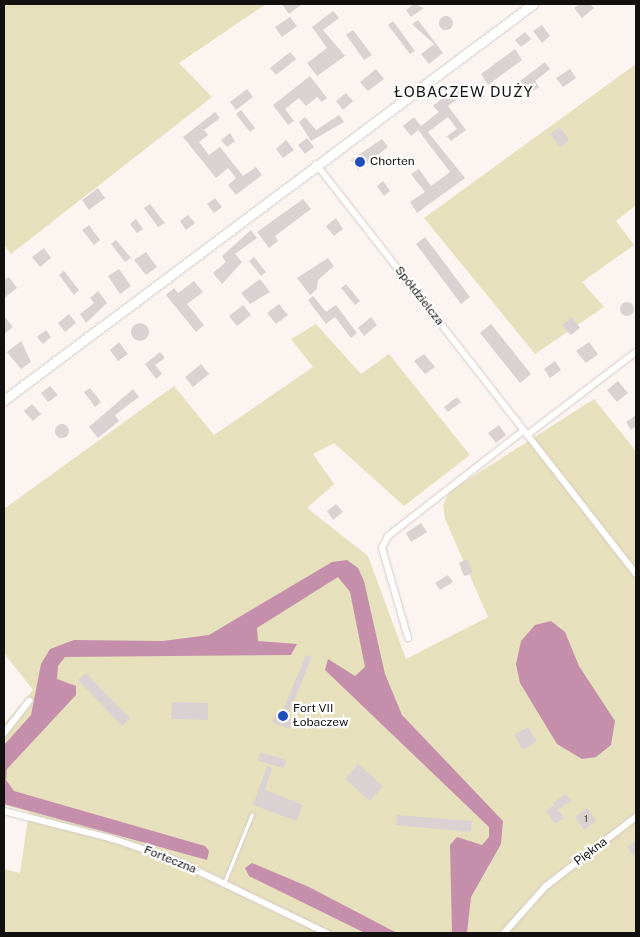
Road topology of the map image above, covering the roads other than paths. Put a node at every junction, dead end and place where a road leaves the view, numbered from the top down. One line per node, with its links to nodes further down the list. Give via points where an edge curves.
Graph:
1 (533, 4): 2 (main road)
2 (316, 164): 4 (main road); 5 (street, Spółdzielcza)
3 (636, 352): 5 (street)
4 (4, 400)
5 (524, 431): 6 (street, Spółdzielcza); 7 (street, via 388,536 382,548)
6 (636, 574)
7 (408, 638)
8 (29, 701): 9 (street)
9 (4, 733)
10 (4, 811): 13 (street, Forteczna, via 113,839)
11 (252, 814): 13 (lane)
12 (636, 817): 15 (street, Piękna, via 546,886)
13 (224, 883): 14 (street, Forteczna)
14 (327, 933)
15 (504, 933)

